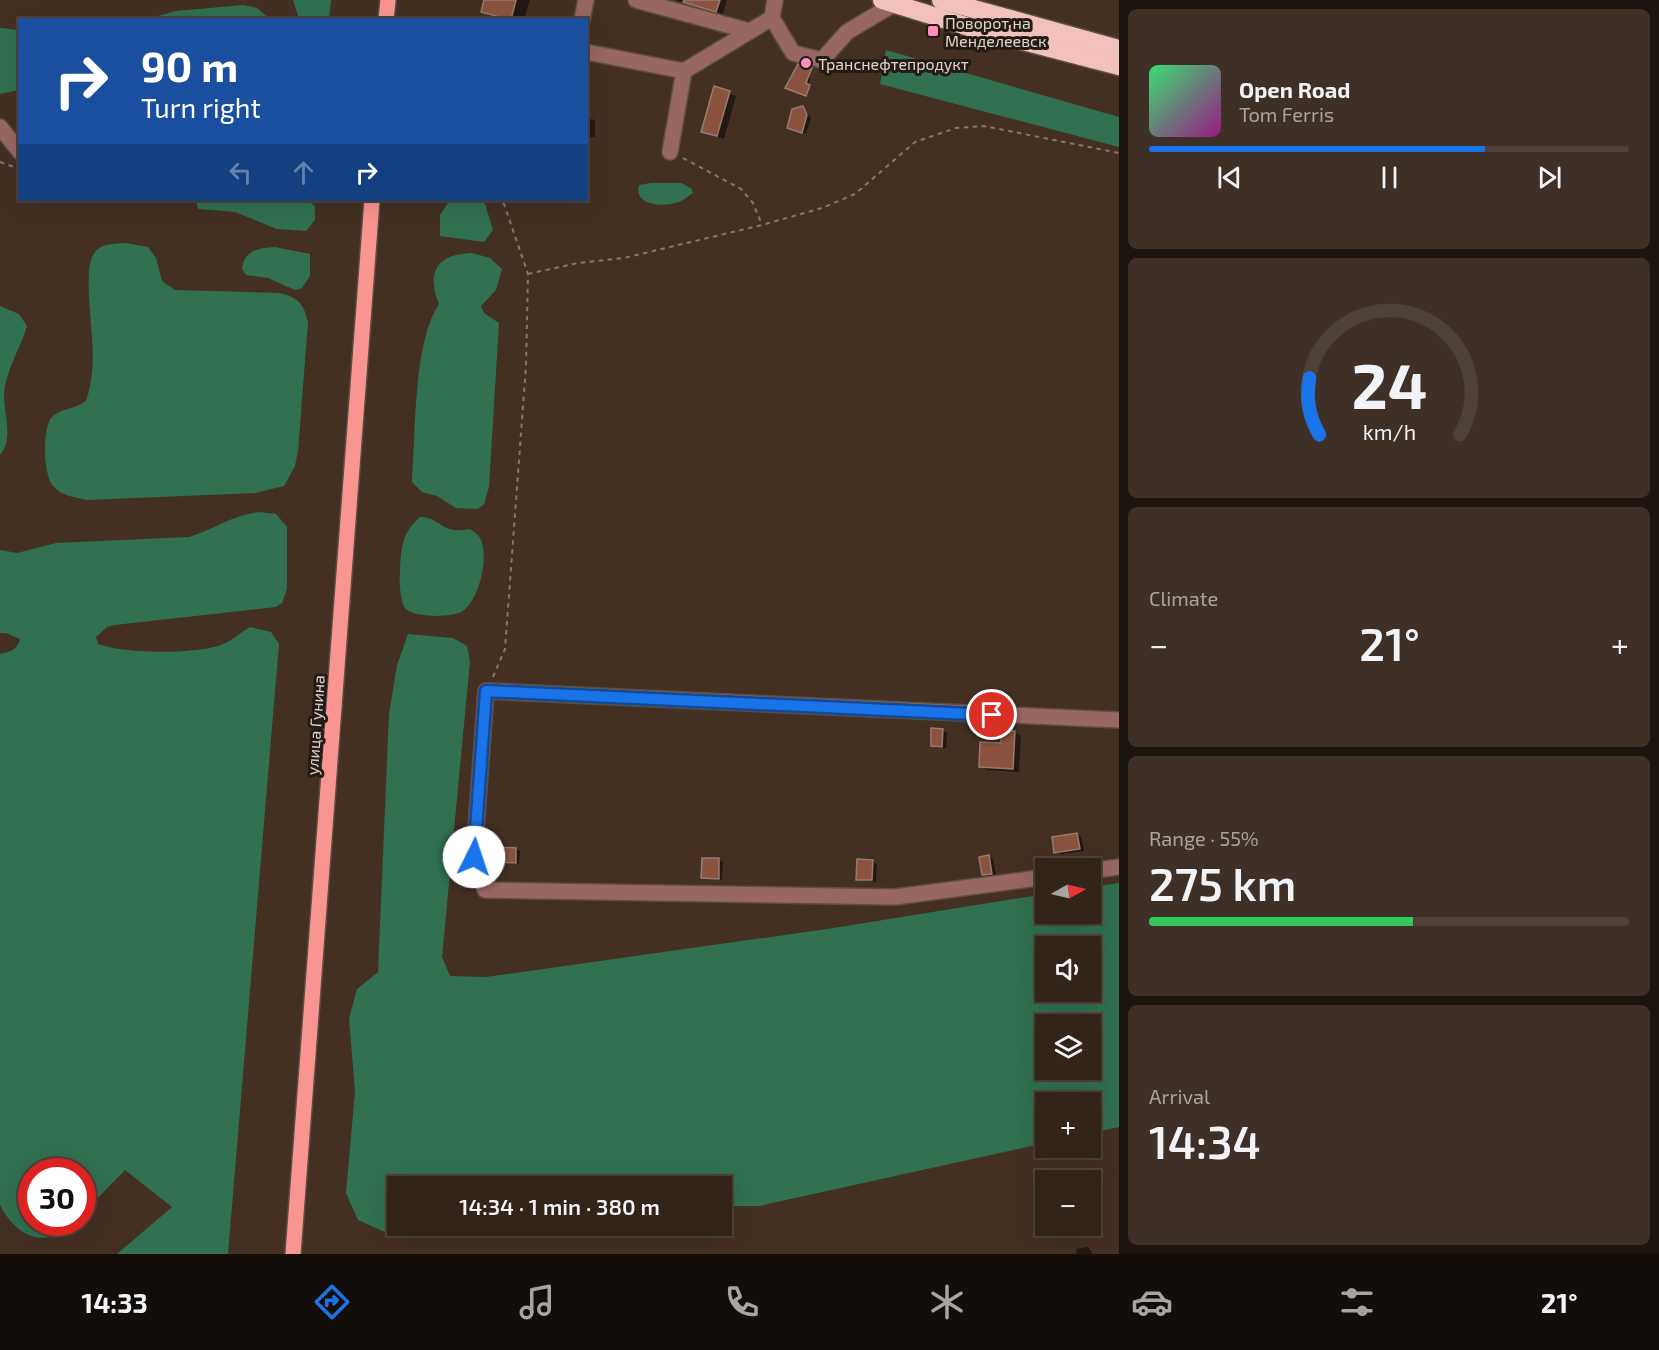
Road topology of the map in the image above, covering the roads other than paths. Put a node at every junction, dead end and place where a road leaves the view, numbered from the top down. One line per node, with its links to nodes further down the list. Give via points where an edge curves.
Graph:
1 (388, 0): 7 (main road)
2 (586, 0): 8 (street)
3 (636, 0): 10 (street)
4 (775, 0): 9 (street)
5 (941, 0): 11 (highway)
6 (888, 2): 9 (street, via 847,32 822,60 793,53); 13 (highway)
7 (386, 18)
8 (582, 18)
9 (771, 18): 10 (street)
10 (749, 31): 14 (street)
11 (1119, 49)
12 (588, 52): 14 (street)
13 (1119, 66)
14 (684, 71): 17 (street)
15 (0, 127): 16 (street)
16 (18, 150)
17 (670, 152)
18 (372, 201): 23 (main road, улица Гунина)
19 (1119, 720): 22 (street, via 486,691 474,857 485,890 895,897)
20 (1119, 867): 21 (street)
21 (1101, 869)
22 (1035, 878)
23 (293, 1254)

